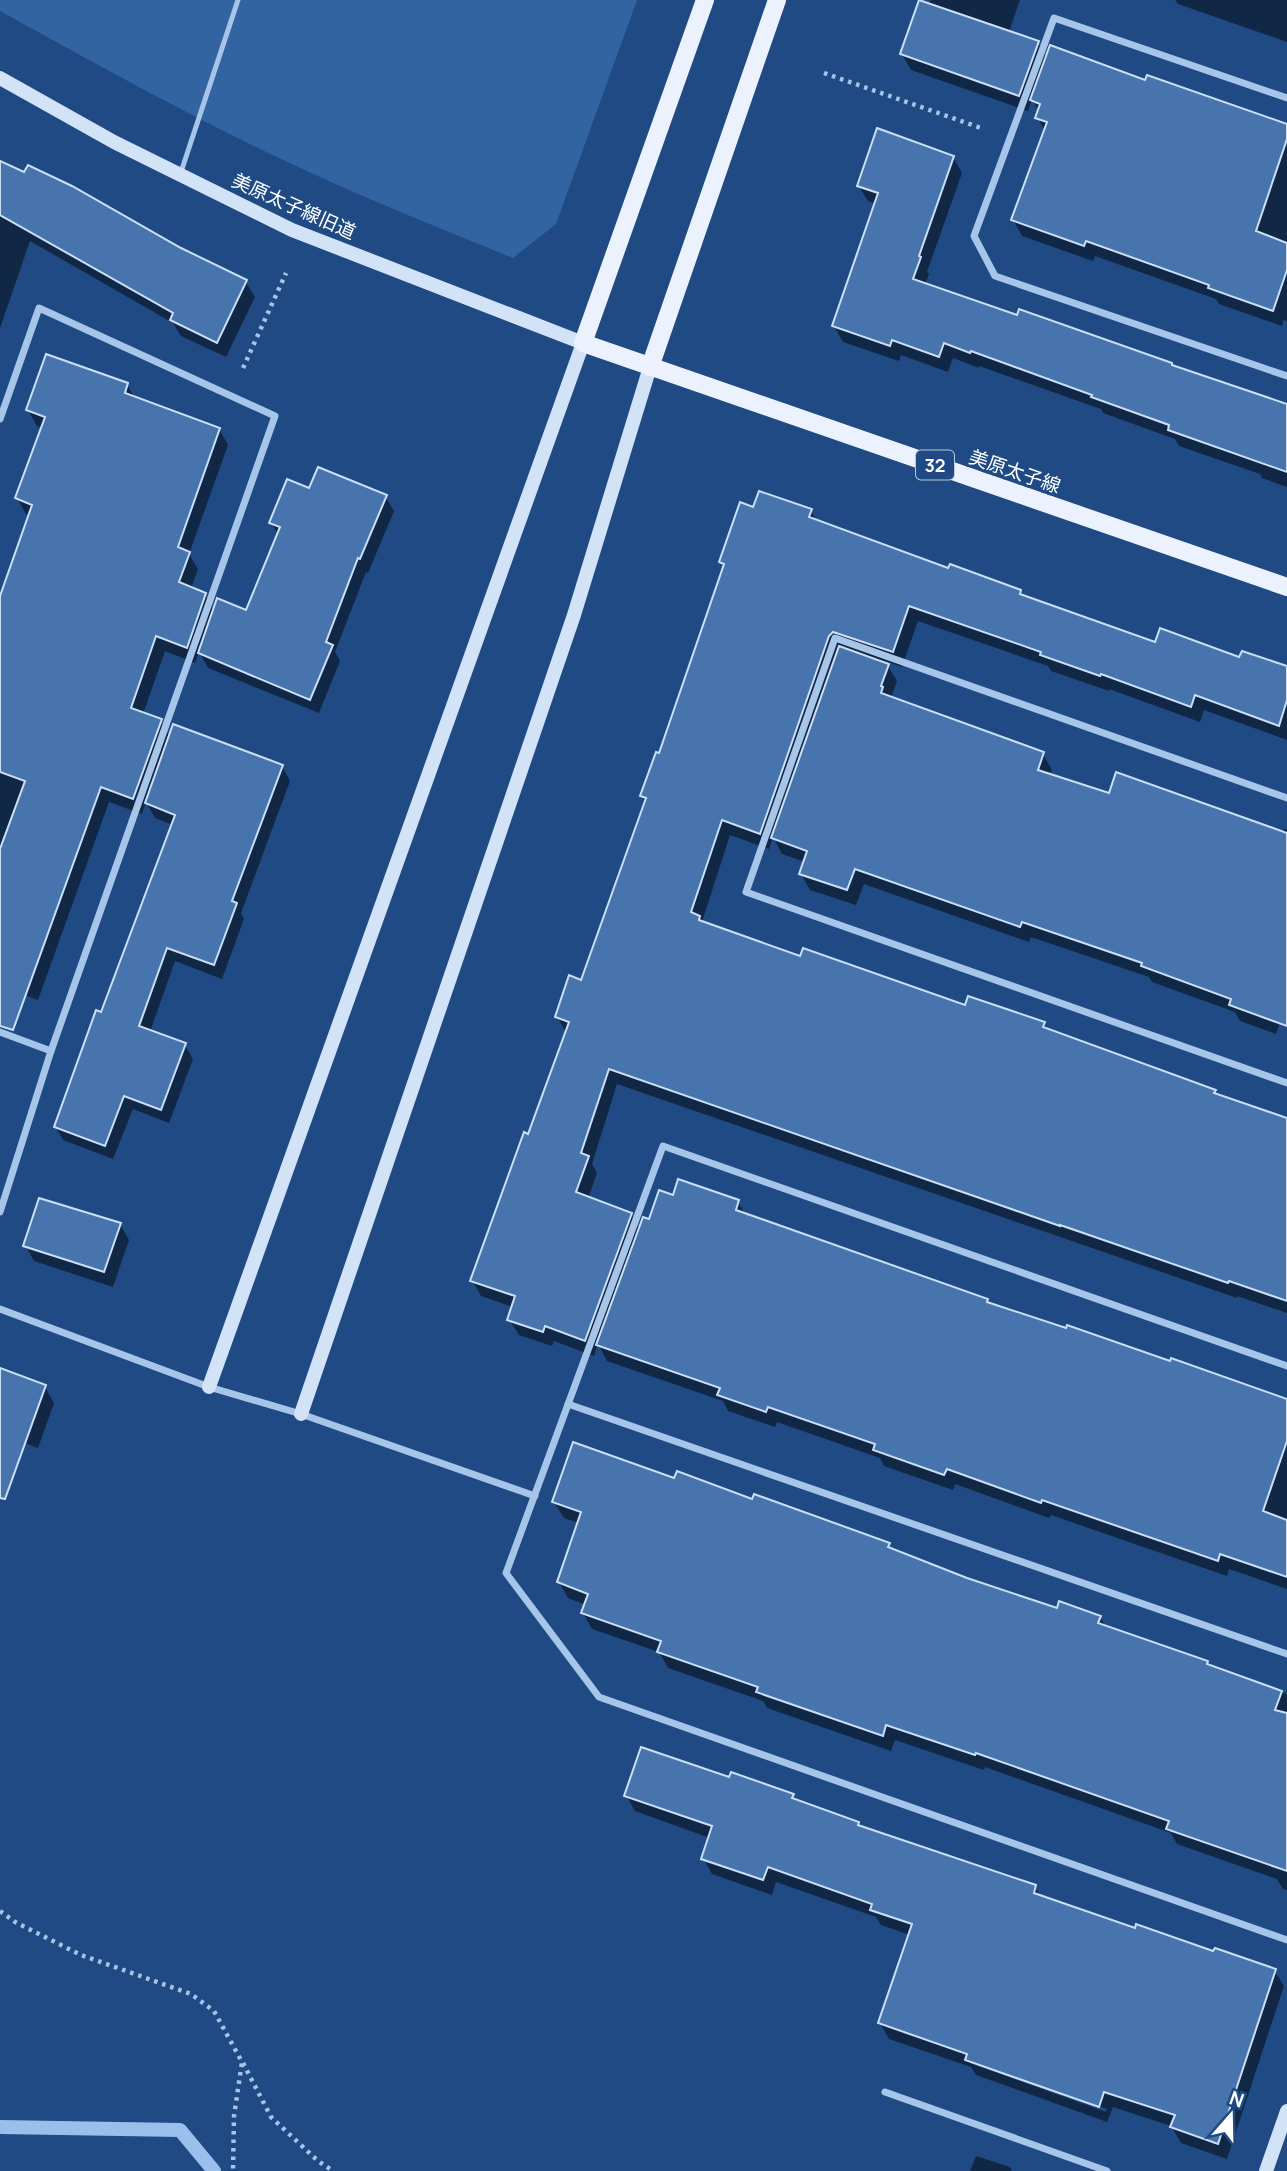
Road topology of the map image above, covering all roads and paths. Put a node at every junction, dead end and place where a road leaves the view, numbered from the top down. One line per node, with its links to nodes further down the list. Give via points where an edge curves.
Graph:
1 (238, 0): 8 (lane)
2 (705, 0): 10 (main road)
3 (778, 0): 11 (main road)
4 (824, 73): 7 (path)
5 (0, 78): 8 (street, 美原太子線旧道)
6 (1287, 98): 7 (street, via 1054,18)
7 (1010, 138): 12 (street, via 974,236 995,276)
8 (180, 175): 10 (street, 美原太子線旧道, via 292,230)
9 (286, 274): 13 (path)
10 (583, 343): 11 (main road, 美原太子線 / 32); 23 (street)
11 (650, 367): 15 (main road, 美原太子線 / 32); 25 (street, via 574,615)
12 (1287, 376)
13 (231, 396): 14 (street, via 39,308); 18 (street, via 275,416)
14 (0, 419)
15 (1287, 587)
16 (1287, 798): 19 (street, via 835,638 746,892)
17 (0, 1032): 18 (street)
18 (51, 1051): 20 (street)
19 (1287, 1083)
20 (0, 1212)
21 (0, 1309): 23 (street)
22 (1287, 1366): 24 (street, via 663,1146)
23 (209, 1387): 25 (street)
24 (568, 1404): 26 (street); 27 (street)
25 (301, 1414): 26 (street)
26 (535, 1496): 29 (street, via 506,1573 599,1696)
27 (1287, 1654)
28 (0, 1911): 30 (path, via 81,1955 191,1994 214,2011)
29 (1287, 1940)
30 (242, 2063): 33 (path, via 234,2116); 34 (path, via 271,2117)
31 (885, 2092): 35 (street)
32 (1287, 2110): 36 (street)
33 (233, 2171)
34 (333, 2171)
35 (1107, 2171)
36 (1266, 2171)

